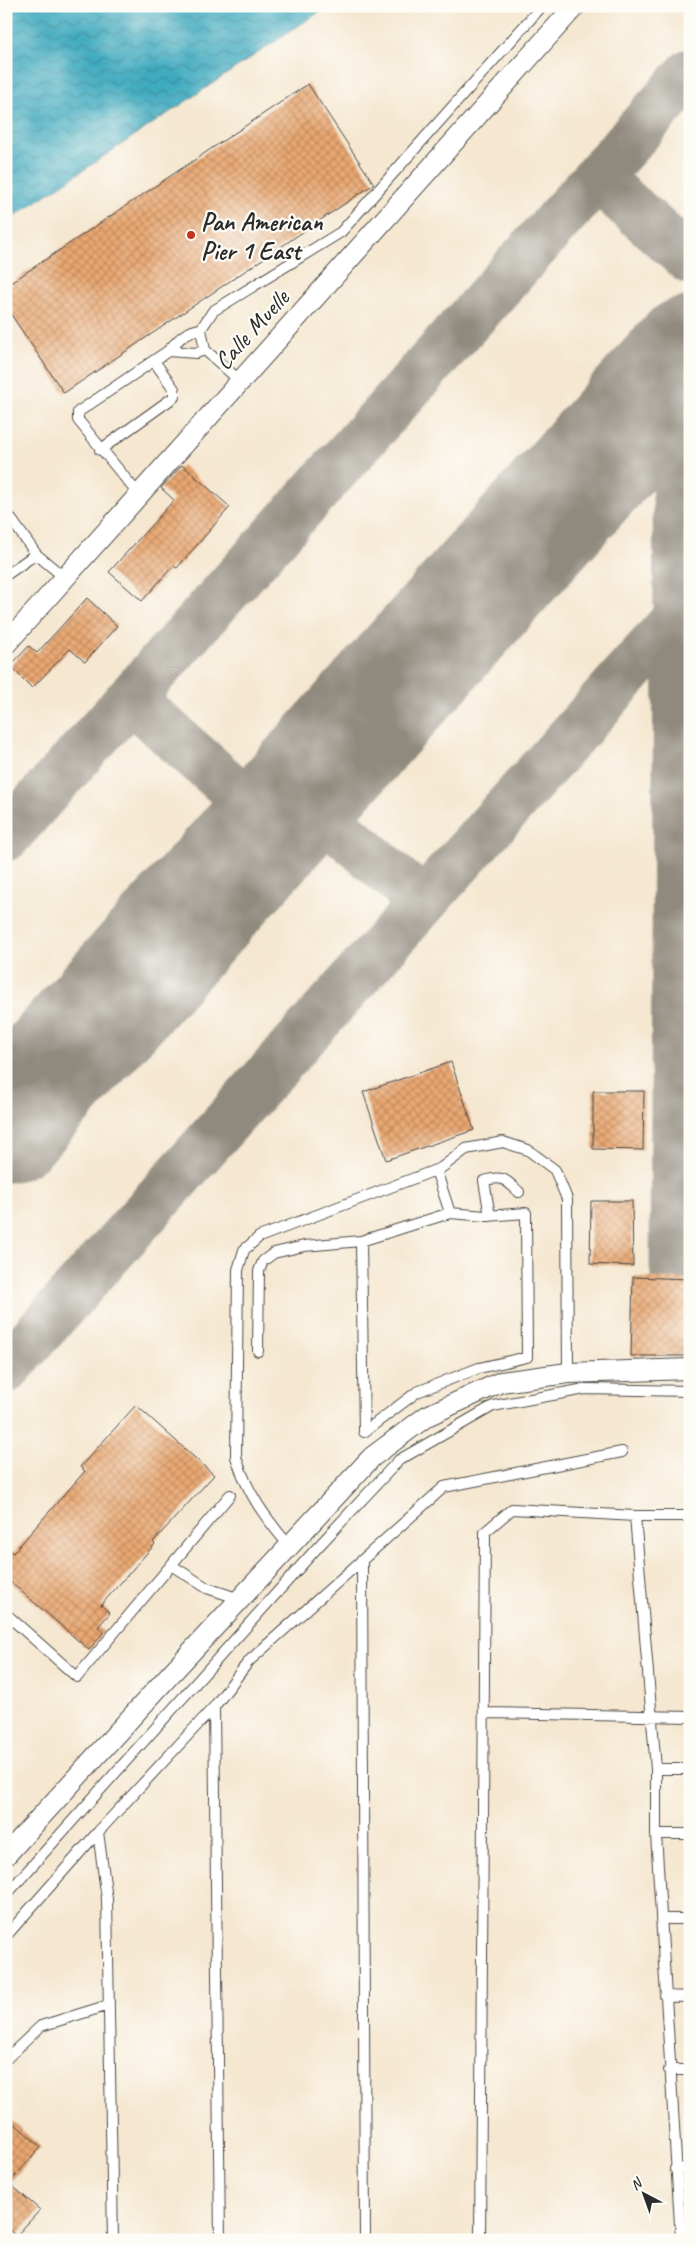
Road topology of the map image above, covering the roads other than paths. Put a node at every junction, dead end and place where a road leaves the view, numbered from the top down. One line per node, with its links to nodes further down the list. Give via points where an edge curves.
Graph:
1 (542, 6): 3 (lane, via 341,232 213,311)
2 (575, 6): 7 (street, Calle Muelle)
3 (201, 329): 4 (lane); 5 (lane, via 190,330)
4 (204, 350): 5 (lane, via 196,353); 7 (lane)
5 (168, 351): 6 (lane)
6 (154, 361): 8 (lane, via 174,389 174,397); 8 (lane, via 78,412 78,420)
7 (240, 381): 9 (street, Calle Muelle)
8 (100, 450): 9 (lane)
9 (139, 495): 13 (street, Calle Muelle)
10 (6, 512): 11 (lane)
11 (36, 554): 12 (lane); 13 (lane)
12 (6, 575)
13 (65, 578): 14 (street, Calle Muelle)
14 (6, 644)
15 (436, 1170): 17 (lane); 22 (lane, via 466,1149 502,1142 528,1150 555,1170 567,1199); 28 (lane, via 259,1238 244,1250 238,1270 236,1457 257,1506)
16 (519, 1192): 18 (lane, via 506,1180 497,1177 484,1180)
17 (450, 1213): 18 (lane); 19 (lane)
18 (490, 1216): 19 (lane, via 526,1213 527,1357 479,1368 417,1392 364,1432)
19 (361, 1241): 20 (lane, via 304,1246 274,1253 263,1261 259,1272)
20 (258, 1351)
21 (690, 1369): 22 (street)
22 (568, 1373): 28 (street, via 501,1382 427,1416 372,1457)
23 (690, 1391): 43 (lane, via 586,1389 493,1406 398,1460)
24 (622, 1452): 29 (lane, via 444,1487)
25 (230, 1495): 30 (lane)
26 (635, 1516): 27 (lane); 34 (lane, via 512,1509 486,1532); 35 (lane)
27 (690, 1516)
28 (290, 1547): 31 (street)
29 (362, 1560): 33 (lane, via 249,1661); 57 (lane)
30 (170, 1565): 31 (lane, via 207,1588); 32 (lane, via 76,1677)
31 (240, 1599): 42 (street)
32 (6, 1614)
33 (214, 1707): 39 (lane); 56 (lane)
34 (484, 1713): 35 (lane); 58 (lane)
35 (651, 1716): 36 (lane); 38 (lane)
36 (690, 1716)
37 (690, 1768): 38 (lane)
38 (656, 1769): 40 (lane)
39 (98, 1832): 46 (lane); 49 (lane, via 107,1899)
40 (656, 1834): 41 (lane); 44 (lane)
41 (690, 1834)
42 (6, 1855)
43 (6, 1895)
44 (661, 1919): 45 (lane); 47 (lane)
45 (690, 1919)
46 (6, 1936)
47 (665, 1996): 48 (lane); 51 (lane)
48 (690, 1997)
49 (109, 2005): 50 (lane, via 42,2026); 55 (lane)
50 (6, 2059)
51 (669, 2070): 52 (lane); 54 (lane)
52 (690, 2070)
53 (690, 2168): 54 (lane)
54 (675, 2169): 59 (lane)
55 (113, 2240)
56 (220, 2240)
57 (364, 2240)
58 (480, 2240)
59 (681, 2240)

